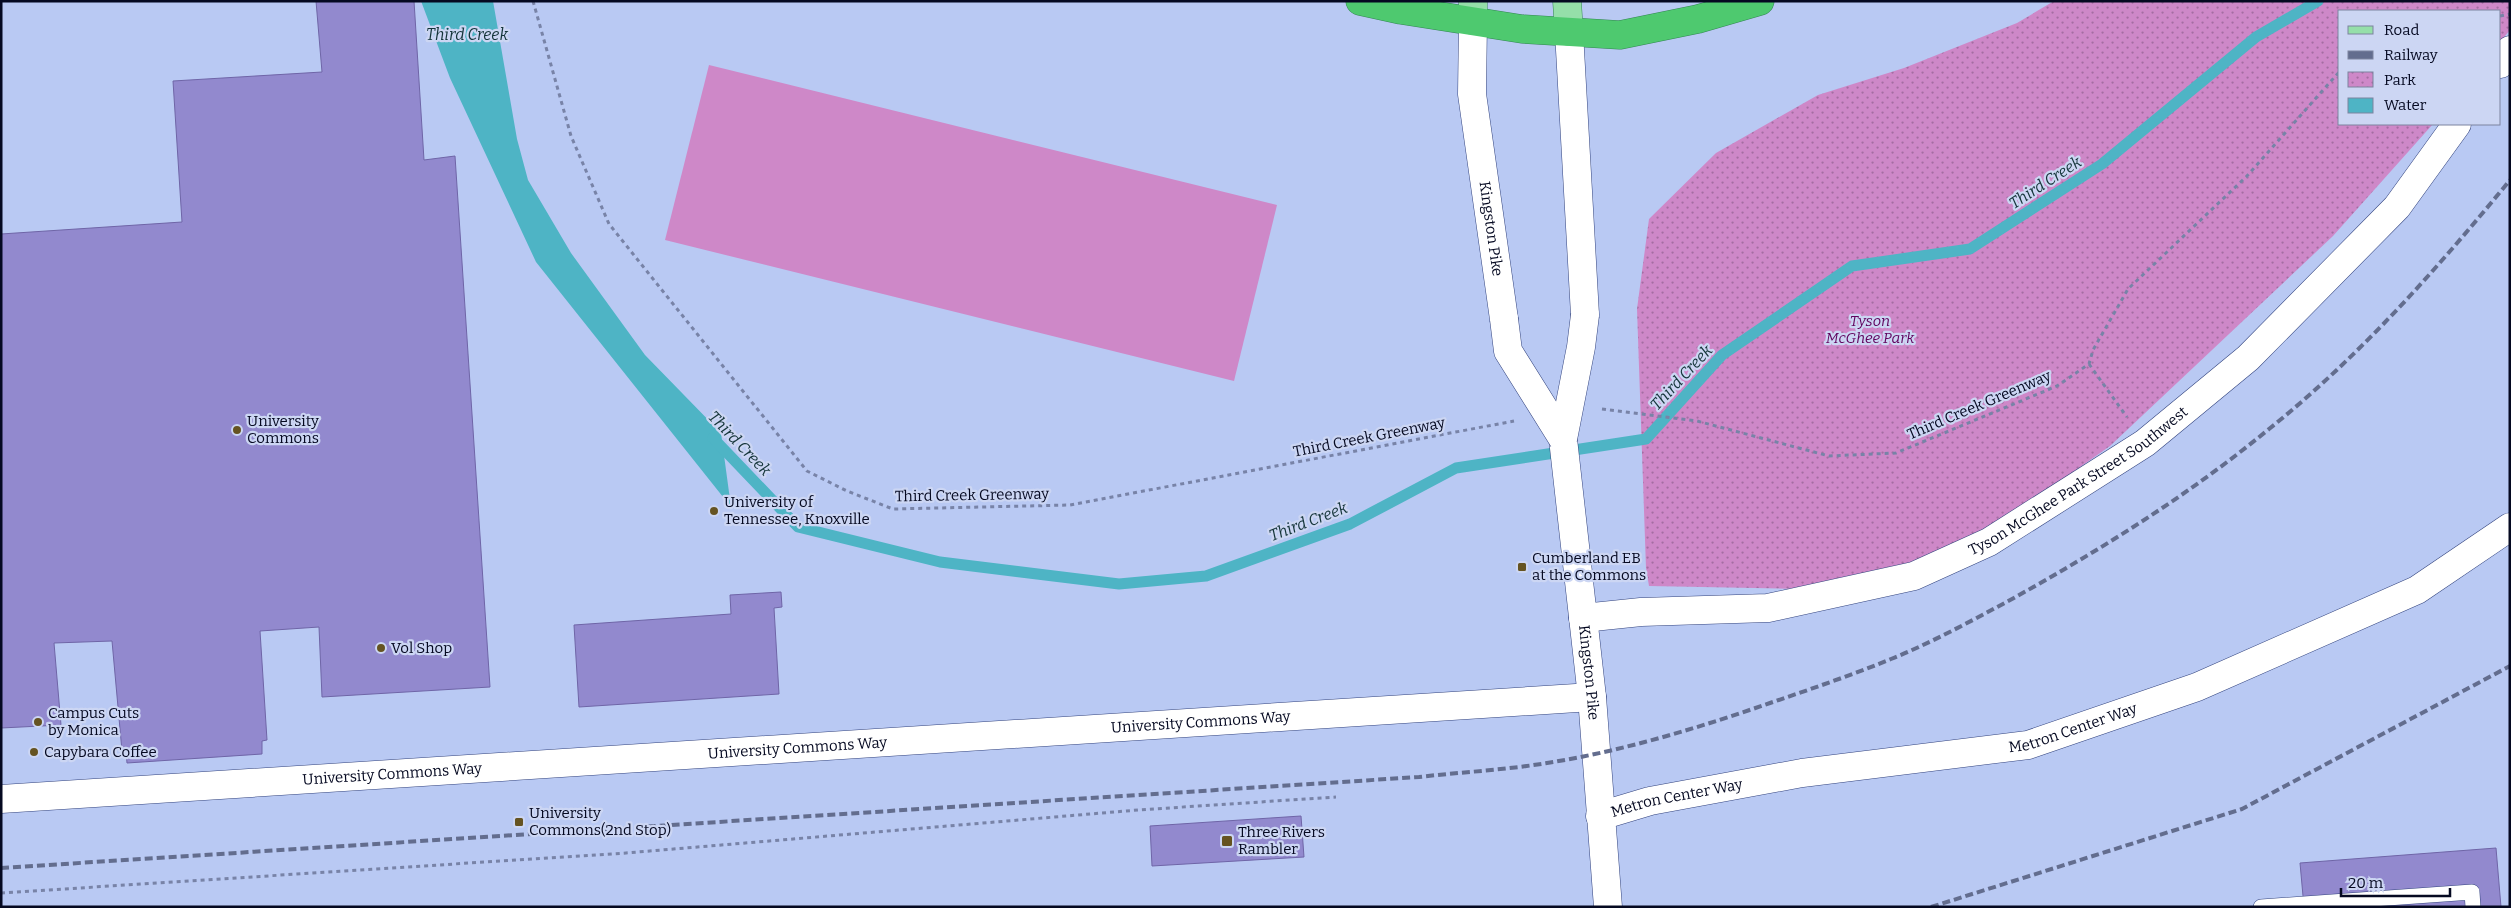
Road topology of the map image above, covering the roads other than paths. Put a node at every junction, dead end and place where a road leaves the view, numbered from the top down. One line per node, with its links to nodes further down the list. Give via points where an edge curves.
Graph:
1 (1360, 1): 4 (highway)
2 (1567, 1): 5 (main road, Kingston Pike)
3 (1760, 1): 5 (highway, via 1698,19 1620,35)
4 (1473, 11): 5 (highway, via 1522,29); 9 (street, Kingston Pike, bridge, via 1472,94 1508,351)
5 (1569, 32): 9 (street, Kingston Pike, bridge, via 1585,315)
6 (2510, 50): 7 (street)
7 (2501, 63)
8 (2456, 125): 11 (street, Tyson McGhee Park Street Southwest, via 2390,214 2248,358 2145,443 1989,542 1914,576 1768,608 1641,612)
9 (1564, 439): 11 (street, Kingston Pike)
10 (2510, 527): 14 (street, Metron Center Way, via 2417,590 2197,687 2028,745 1802,772 1650,802)
11 (1583, 618): 12 (street, Kingston Pike)
12 (1592, 697): 13 (street, University Commons Way); 14 (street, Kingston Pike)
13 (1, 799)
14 (1600, 816): 15 (street, Kingston Pike)
15 (1608, 907)
16 (2261, 907): 17 (lane, via 2472,892)
17 (2473, 907)

